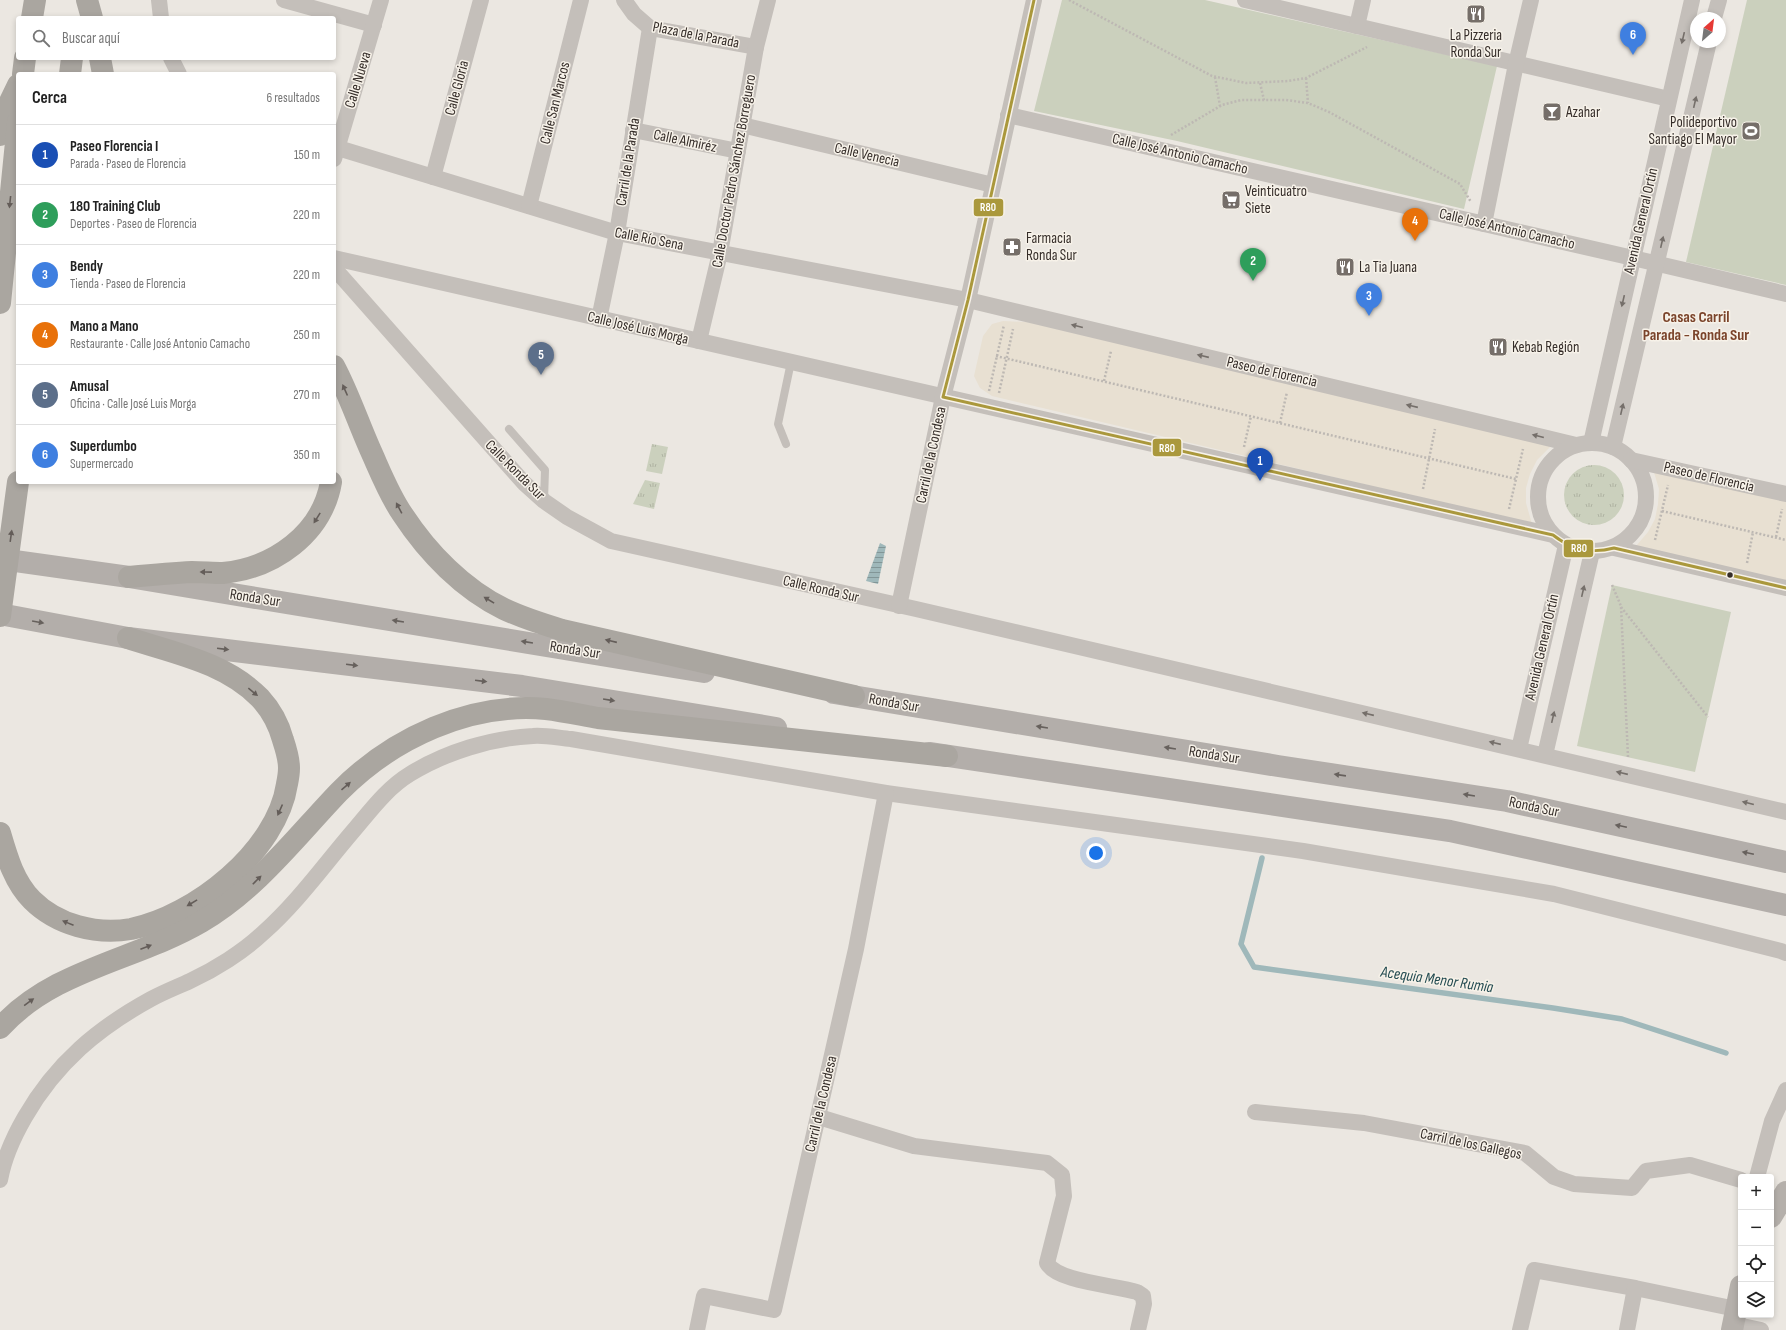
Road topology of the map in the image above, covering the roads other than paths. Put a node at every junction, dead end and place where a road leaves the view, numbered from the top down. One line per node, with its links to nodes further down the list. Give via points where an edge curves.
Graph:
1 (35, 0): 18 (highway)
2 (80, 0): 19 (highway)
3 (87, 0): 20 (highway)
4 (159, 0): 21 (street)
5 (284, 0): 22 (street)
6 (381, 0): 22 (street, Calle Nueva)
7 (481, 0): 45 (street, Calle Gloria)
8 (581, 0): 47 (street, Calle San Marcos)
9 (624, 0): 24 (street, Plaza de la Parada, via 634,14)
10 (768, 0): 25 (street, Calle Doctor Pedro Sánchez Borreguero)
11 (1034, 0): 38 (street, Carril de la Condesa)
12 (1245, 0): 23 (street)
13 (1363, 0): 23 (street)
14 (1531, 0): 31 (street)
15 (1692, 0): 37 (street, Avenida General Ortín, one-way to 37)
16 (1719, 0): 17 (street)
17 (1716, 12)
18 (32, 16)
19 (78, 16)
20 (91, 16)
21 (161, 16)
22 (374, 26): 44 (street, Calle Nueva)
23 (1357, 26): 31 (street)
24 (650, 28): 25 (street, Plaza de la Parada); 40 (street, Carril de la Parada)
25 (756, 47): 39 (street, Calle Doctor Pedro Sánchez Borreguero)
26 (1708, 48): 53 (street, Avenida General Ortín, one-way to 26)
27 (25, 60): 32 (highway)
28 (72, 60): 33 (highway)
29 (100, 60): 34 (highway)
30 (172, 60): 35 (street)
31 (1516, 64): 37 (street); 48 (street)
32 (23, 72)
33 (70, 72)
34 (103, 72)
35 (177, 72)
36 (16, 89): 41 (highway, via 5,112)
37 (1669, 99): 52 (street, Avenida General Ortín)
38 (1008, 115): 46 (street, Carril de la Condesa); 48 (street, Calle José Antonio Camacho)
39 (742, 125): 43 (street, Calle Doctor Pedro Sánchez Borreguero); 46 (street, Calle Venecia)
40 (633, 130): 43 (street, Calle Almiréz); 49 (street, Carril de la Parada)
41 (0, 135)
42 (16, 142): 57 (highway, one-way to 57)
43 (738, 151): 50 (street, Calle Doctor Pedro Sánchez Borreguero)
44 (336, 153): 45 (street, Calle Río Sena)
45 (433, 177): 47 (street, Calle Río Sena)
46 (993, 185): 56 (street, Carril de la Condesa)
47 (528, 206): 49 (street, Calle Río Sena)
48 (1484, 224): 52 (street, Calle José Antonio Camacho)
49 (616, 233): 50 (street, Calle Río Sena); 58 (street, Carril de la Parada)
50 (720, 253): 56 (street, Calle Río Sena); 59 (street, Calle Doctor Pedro Sánchez Borreguero)
51 (336, 258): 58 (street, Calle José Luis Morga)
52 (1632, 258): 53 (street, Calle José Antonio Camacho); 65 (street, Avenida General Ortín, one-way to 65)
53 (1656, 263): 55 (street); 66 (street, Avenida General Ortín, one-way to 53)
54 (336, 270): 71 (street, Calle Ronda Sur, via 473,427)
55 (1786, 294)
56 (968, 300): 62 (street, Carril de la Condesa); 65 (street, Paseo de Florencia, one-way to 56)
57 (0, 303)
58 (599, 319): 59 (street, Calle José Luis Morga)
59 (699, 341): 60 (street, Calle José Luis Morga)
60 (791, 362): 62 (street, Calle José Luis Morga); 64 (lane, via 778,424)
61 (336, 371): 82 (highway, one-way to 61, via 562,630 504,609 478,594 434,555 402,514)
62 (943, 397): 72 (street); 79 (street, Carril de la Condesa)
63 (509, 429): 71 (lane, via 545,470)
64 (786, 444)
65 (1584, 444): 66 (street); 72 (street, via 1560,454 1547,467 1542,478 1538,490 1540,514)
66 (1613, 447): 67 (street)
67 (1632, 460): 70 (street, Paseo de Florencia); 74 (street, via 1644,480 1645,508 1640,524 1633,534)
68 (18, 484): 80 (highway, one-way to 68, bridge)
69 (330, 484): 77 (highway, one-way to 77, via 323,509 302,539 265,561 222,573 194,572)
70 (1785, 499)
71 (544, 501): 79 (street, Calle Ronda Sur, via 611,541)
72 (1553, 535): 73 (street)
73 (1566, 545): 75 (street); 83 (street, Avenida General Ortín)
74 (1614, 548): 75 (street); 78 (street)
75 (1592, 552): 84 (street, Avenida General Ortín, one-way to 75)
76 (0, 559): 77 (main road, Ronda Sur)
77 (129, 577): 82 (main road, Ronda Sur, one-way to 77)
78 (1786, 588)
79 (899, 606): 83 (street, Calle Ronda Sur, one-way to 79)
80 (0, 615): 81 (main road, one-way to 81)
81 (128, 638): 85 (main road, one-way to 85, via 522,686); 88 (highway, one-way to 88, via 221,670 259,698 272,714 281,732 289,770 284,801 261,844 243,864 191,904 169,915 131,928 91,930 68,924 32,900 12,869)
82 (854, 696): 89 (main road, Ronda Sur, one-way to 82, via 1507,801 1270,765)
83 (1519, 749): 84 (street, Calle Ronda Sur)
84 (1545, 755): 87 (street, Calle Ronda Sur, one-way to 84)
85 (947, 756): 90 (main road, via 1450,831); 92 (highway, one-way to 85, via 26,1004 63,981 173,937 226,906 254,883 367,767 391,749 437,726 458,719 513,709 545,709 598,718)
86 (886, 793): 91 (street, via 1303,851 1554,894); 95 (street, Carril de la Condesa, via 856,949); 98 (street, via 571,739 535,736 504,739 438,760 409,775 382,796 282,915 240,952 192,980 152,998 98,1032 72,1055 50,1079 27,1112 16,1132)
87 (1786, 812)
88 (0, 833)
89 (1786, 862)
90 (1786, 905)
91 (1786, 953)
92 (0, 1028)
93 (1786, 1090): 96 (street, via 1772,1121)
94 (1255, 1112): 97 (street, Carril de los Gallegos, via 1364,1123 1525,1153 1554,1177 1574,1184 1632,1188 1646,1171 1690,1165)
95 (818, 1117): 104 (street, Carril de la Condesa, via 774,1310 704,1296); 105 (street, via 914,1146 1047,1163 1055,1168 1062,1175 1064,1196 1047,1264 1050,1269 1064,1277 1137,1292 1143,1296 1144,1304)
96 (1758, 1174)
97 (1738, 1179)
98 (0, 1180)
99 (1785, 1194): 100 (main road)
100 (1774, 1212)
101 (1635, 1288): 103 (street); 106 (street, via 1534,1270); 107 (street)
102 (1738, 1301): 103 (main road)
103 (1734, 1321): 108 (street)
104 (697, 1330)
105 (1138, 1330)
106 (1520, 1330)
107 (1627, 1330)
108 (1761, 1330)

